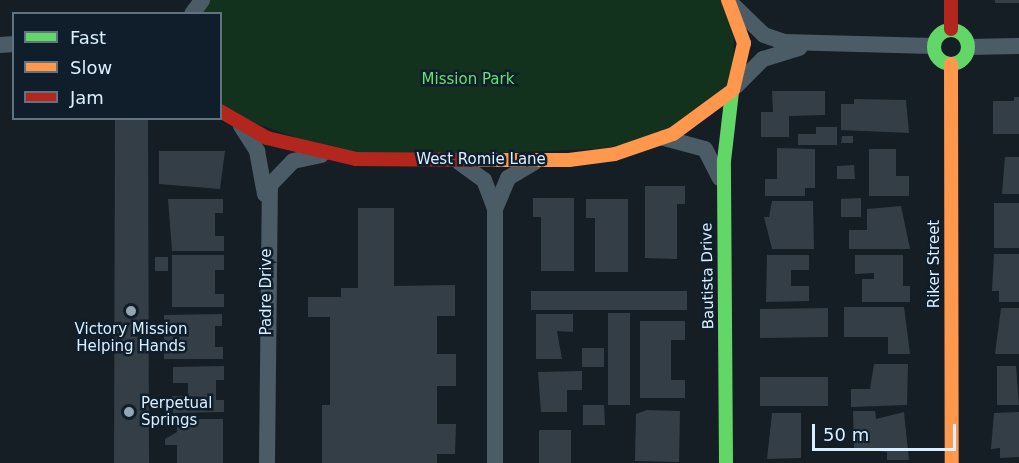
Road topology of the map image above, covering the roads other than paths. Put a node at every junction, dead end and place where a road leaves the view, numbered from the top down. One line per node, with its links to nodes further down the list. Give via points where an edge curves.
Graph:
1 (951, 0): 3 (street)
2 (731, 2): 4 (street, West Romie Lane, via 774,40); 9 (street, West Romie Lane, via 744,44)
3 (951, 29): 5 (street, via 939,34); 6 (street, via 963,34)
4 (815, 46): 5 (street, West Romie Lane); 9 (street, West Romie Lane, via 763,59)
5 (933, 46): 8 (street, via 940,60)
6 (969, 46): 7 (street); 8 (street, via 963,59)
7 (1019, 46)
8 (951, 64): 22 (street, Riker Street)
9 (733, 90): 12 (street, West Romie Lane, via 704,116); 16 (street, Bautista Drive, via 725,123)
10 (222, 112): 11 (street, West Romie Lane)
11 (240, 124): 13 (street, West Romie Lane); 17 (street, via 257,151)
12 (663, 138): 15 (street, West Romie Lane, via 593,158); 16 (street, via 705,149)
13 (321, 155): 14 (street, West Romie Lane); 17 (street, Padre Drive, via 283,168 270,185)
14 (454, 159): 15 (street, West Romie Lane); 18 (street, via 477,171)
15 (539, 160): 18 (street, via 508,178)
16 (723, 186): 21 (street, Bautista Drive)
17 (267, 204): 19 (street, Padre Drive)
18 (495, 209): 20 (street)
19 (267, 463)
20 (495, 463)
21 (726, 463)
22 (952, 463)

